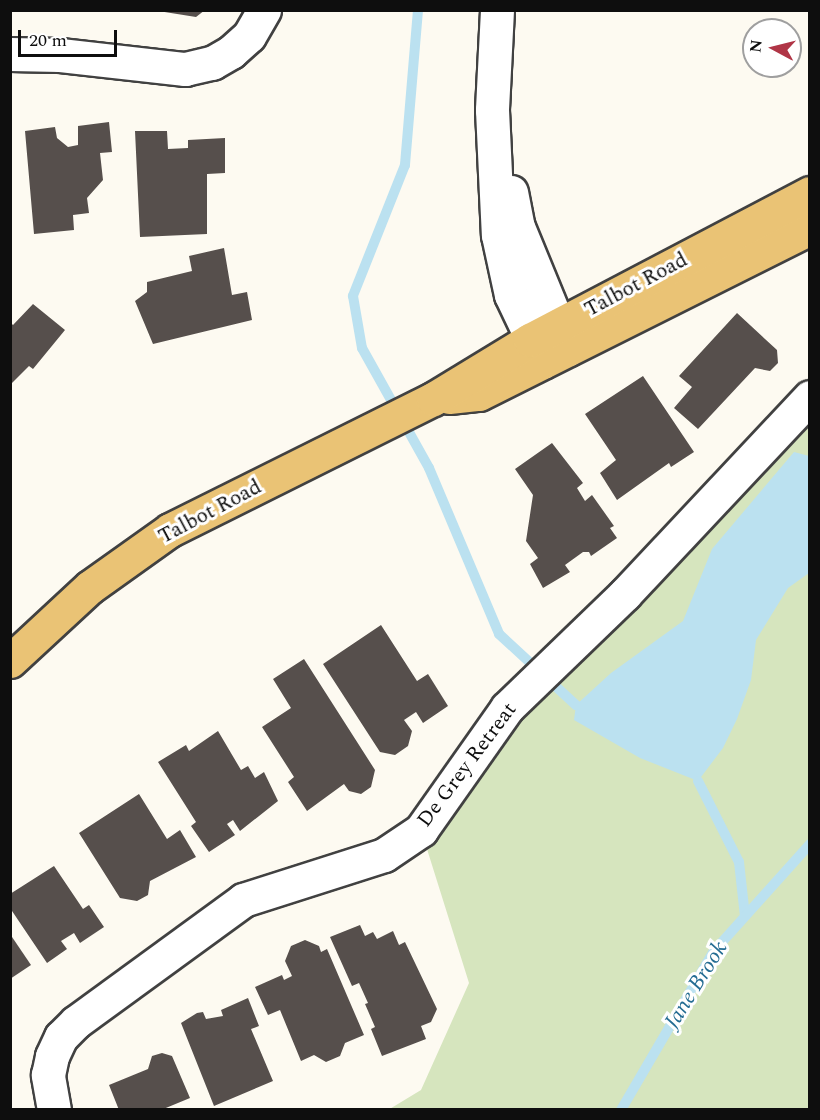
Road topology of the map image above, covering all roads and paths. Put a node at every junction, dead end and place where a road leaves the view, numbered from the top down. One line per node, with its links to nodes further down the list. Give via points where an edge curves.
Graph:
1 (264, 10): 3 (street, via 249,36 231,52 212,63 185,69 60,55)
2 (497, 10): 6 (street, via 492,110 495,173 510,188)
3 (10, 54)
4 (809, 196): 6 (main road, Talbot Road)
5 (810, 228): 6 (main road, Talbot Road)
6 (549, 344): 8 (main road, Talbot Road, via 479,394 433,399 170,530 90,588)
7 (810, 397): 9 (street, De Grey Retreat, via 625,594 507,708 421,830 403,844 362,863 243,900 76,1022 52,1056 48,1075)
8 (10, 661)
9 (54, 1110)

